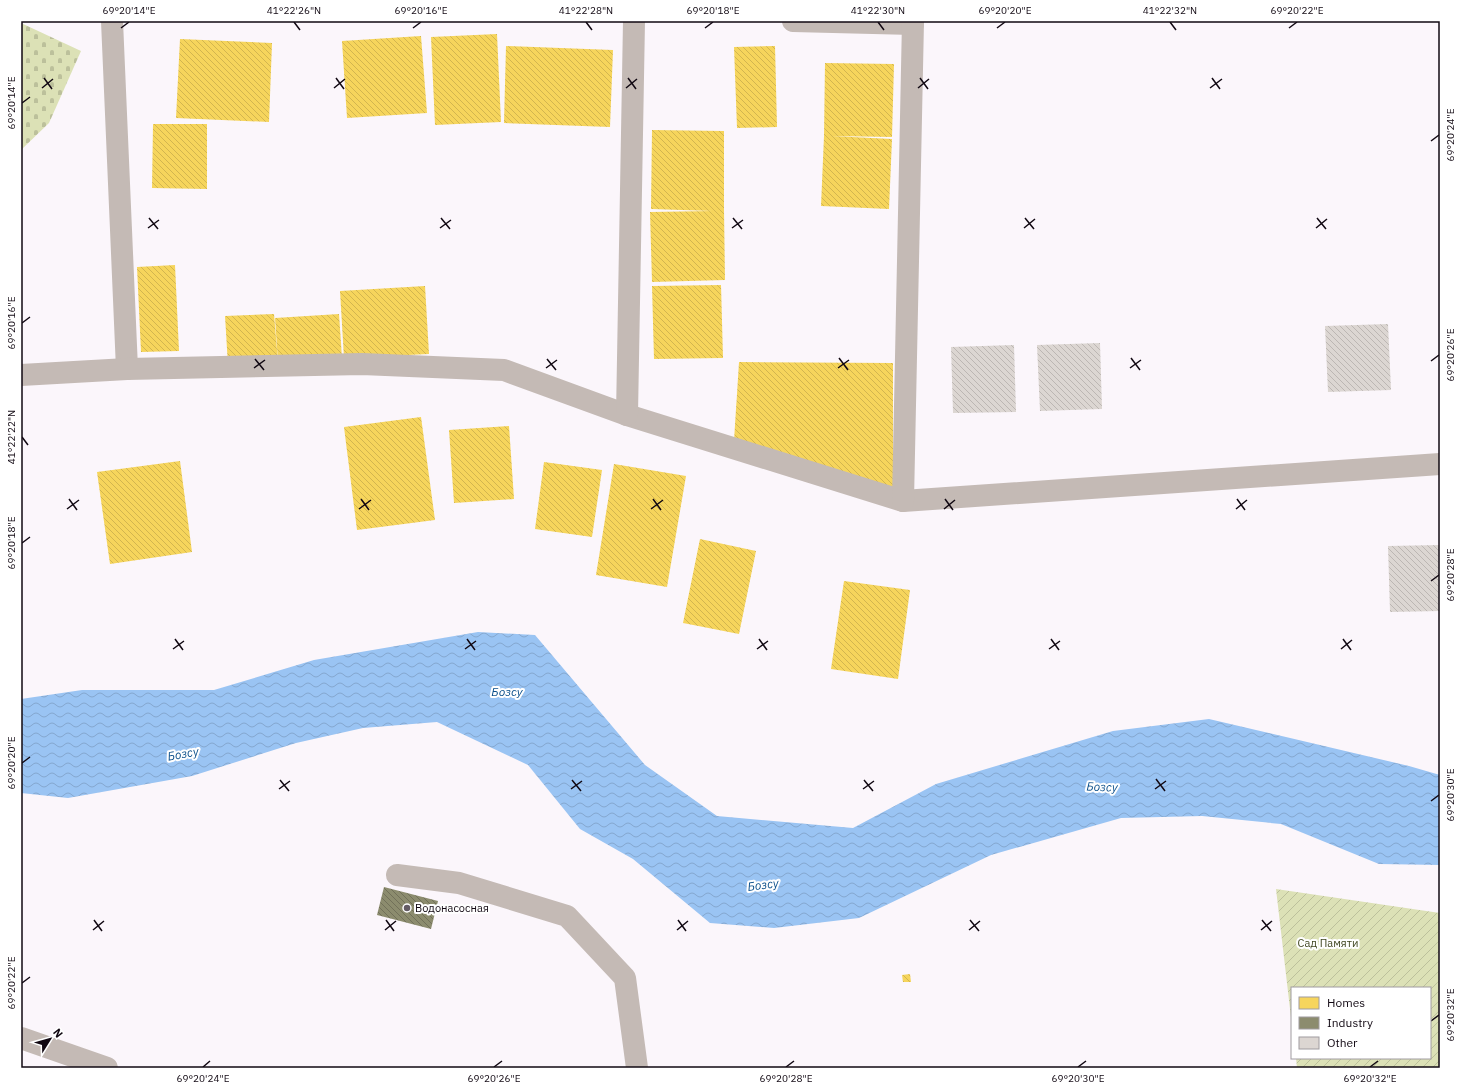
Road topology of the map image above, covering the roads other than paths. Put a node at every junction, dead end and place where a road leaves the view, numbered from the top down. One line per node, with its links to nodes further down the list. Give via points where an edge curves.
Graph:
1 (112, 21): 5 (street)
2 (634, 21): 7 (street)
3 (793, 21): 4 (street)
4 (913, 22): 9 (street)
5 (128, 369): 6 (street); 7 (street, via 362,364 504,370)
6 (21, 375)
7 (627, 415): 9 (street)
8 (1440, 464): 9 (street)
9 (903, 501)
10 (397, 875): 13 (street, via 459,883 567,916 625,978)
11 (21, 1038): 12 (street)
12 (107, 1068)
13 (637, 1068)

